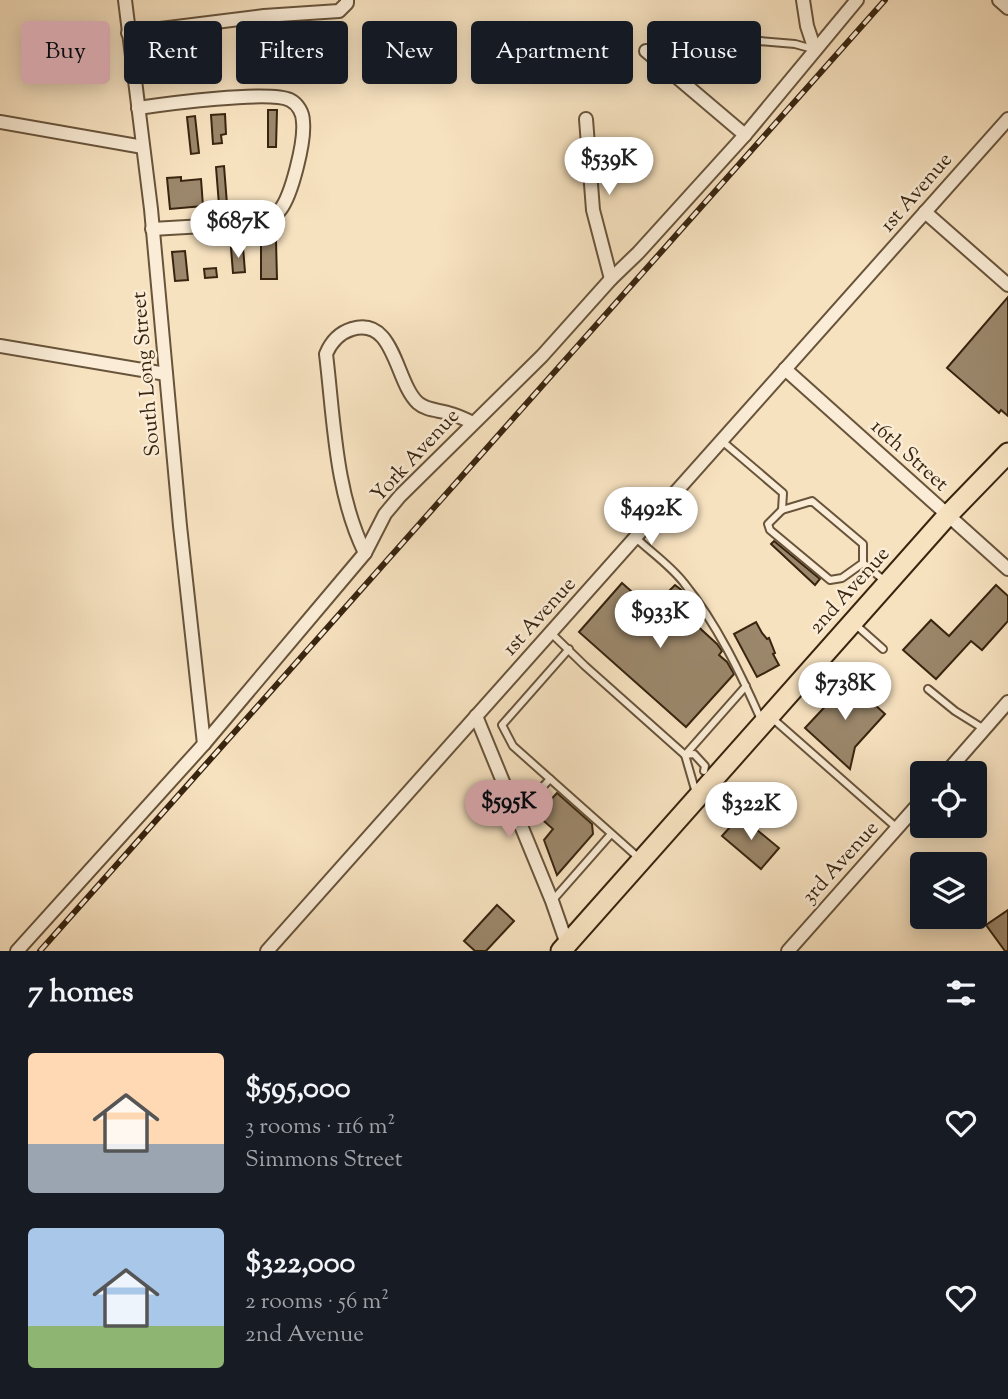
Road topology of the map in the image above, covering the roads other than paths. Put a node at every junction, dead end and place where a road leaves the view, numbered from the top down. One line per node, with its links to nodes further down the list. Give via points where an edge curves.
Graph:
1 (125, 0): 7 (street, South Long Street)
2 (803, 0): 10 (street)
3 (857, 0): 10 (street, York Avenue)
4 (999, 0): 6 (street)
5 (343, 6): 8 (street)
6 (1008, 8)
7 (127, 21)
8 (222, 21)
9 (761, 41): 10 (lane)
10 (815, 50): 17 (street, York Avenue)
11 (646, 51): 17 (street)
12 (135, 84): 13 (street, South Long Street)
13 (138, 107): 18 (street, South Long Street); 20 (street, via 279,97 300,108 303,120 295,169 278,213 257,223)
14 (586, 119): 21 (street, via 593,210)
15 (1008, 119): 19 (street, 1st Avenue)
16 (0, 122): 18 (street)
17 (745, 135): 21 (street, York Avenue)
18 (143, 147): 20 (street, South Long Street)
19 (925, 212): 22 (street); 24 (street, 1st Avenue)
20 (152, 229): 25 (street, South Long Street)
21 (611, 279): 26 (street, York Avenue)
22 (1008, 285)
23 (0, 346): 25 (street)
24 (785, 369): 27 (street, 1st Avenue); 30 (street, 16th Street)
25 (166, 374): 46 (street, South Long Street)
26 (473, 423): 32 (street, York Avenue, via 400,496); 32 (street, via 420,405 408,393 380,333 358,327 330,345 326,354 339,463 346,503)
27 (722, 441): 29 (lane, via 783,493); 31 (street, 1st Avenue)
28 (1008, 453): 30 (main road, 2nd Avenue)
29 (782, 510): 33 (lane, via 812,501 863,544); 33 (lane, via 768,524 770,530 830,580 842,578)
30 (947, 516): 34 (street, 16th Street); 35 (main road, 2nd Avenue)
31 (636, 538): 37 (street, 1st Avenue); 40 (lane, via 683,580)
32 (365, 553): 46 (street, York Avenue)
33 (863, 563): 35 (lane)
34 (1008, 569)
35 (887, 583): 36 (main road, 2nd Avenue)
36 (853, 622): 39 (lane); 44 (main road, 2nd Avenue)
37 (551, 633): 38 (lane); 43 (street, 1st Avenue)
38 (569, 649): 47 (lane); 51 (lane, via 502,725 513,747)
39 (883, 649)
40 (746, 686): 44 (lane); 47 (lane)
41 (928, 689): 45 (lane)
42 (1008, 702): 45 (street)
43 (476, 716): 54 (street); 61 (street, 1st Avenue)
44 (766, 720): 50 (main road, 2nd Avenue); 55 (lane)
45 (984, 729): 48 (street)
46 (204, 744): 60 (street, York Avenue)
47 (685, 755): 49 (lane); 50 (lane, via 694,754)
48 (956, 761)
49 (688, 763): 50 (lane); 52 (lane)
50 (709, 775): 52 (main road, 2nd Avenue)
51 (550, 779): 54 (lane); 56 (lane)
52 (697, 796): 57 (main road, 2nd Avenue)
53 (910, 813): 55 (street, 3rd Avenue)
54 (517, 814): 58 (street)
55 (897, 828): 62 (street, 3rd Avenue)
56 (611, 834): 57 (lane); 58 (lane)
57 (641, 860): 59 (main road, 2nd Avenue)
58 (552, 901): 59 (street)
59 (566, 949)
60 (17, 951)
61 (267, 951)
62 (788, 951)

